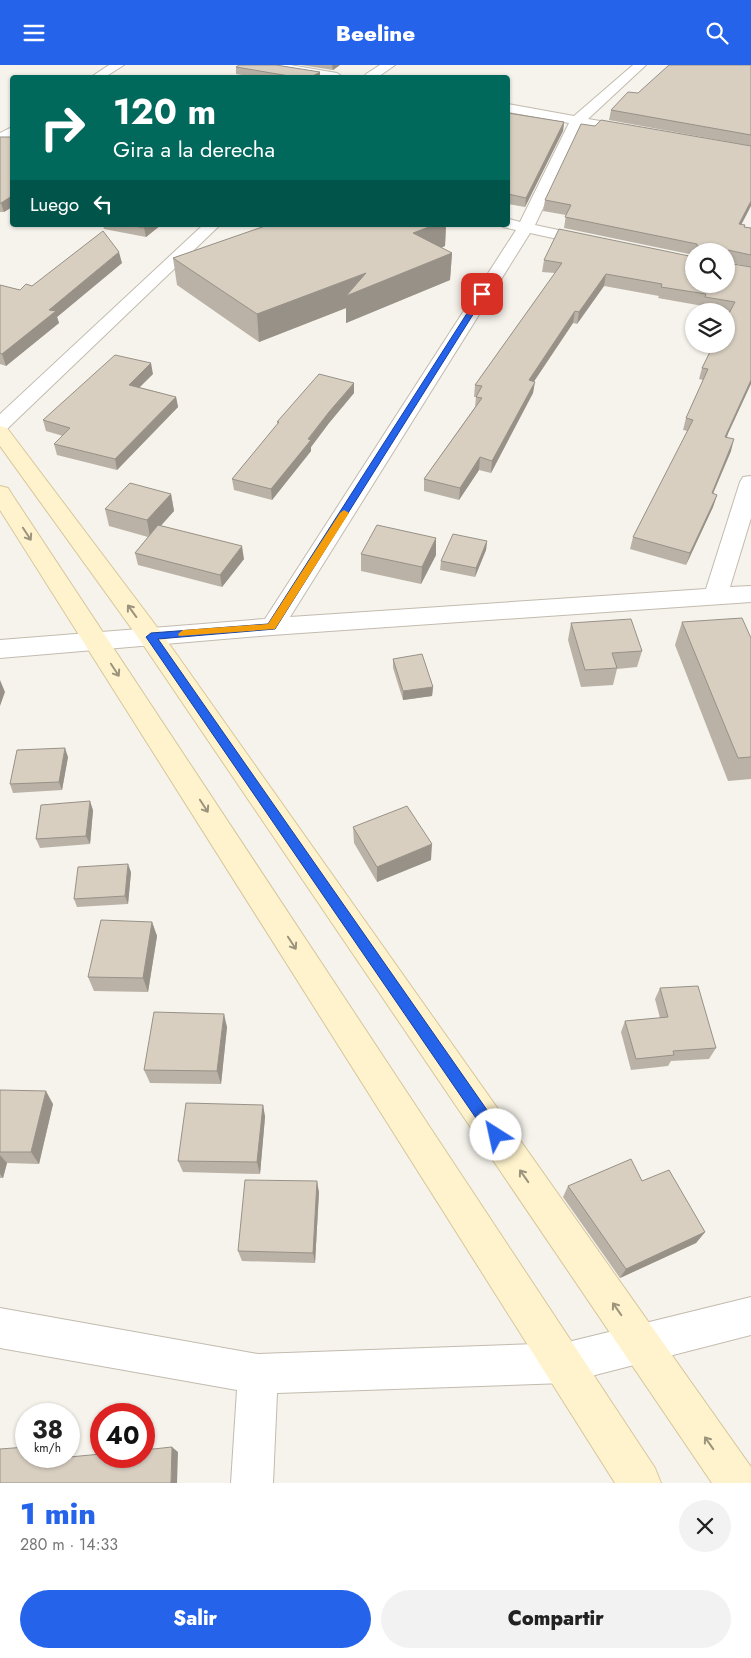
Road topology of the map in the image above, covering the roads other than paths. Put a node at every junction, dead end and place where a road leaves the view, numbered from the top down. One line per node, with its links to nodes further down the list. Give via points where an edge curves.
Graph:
1 (118, 65): 5 (street)
2 (268, 65): 6 (street)
3 (390, 65): 7 (street)
4 (640, 65): 9 (street)
5 (101, 75)
6 (326, 75)
7 (373, 75)
8 (510, 108): 9 (street)
9 (577, 121): 11 (street); 13 (street)
10 (10, 124): 12 (street)
11 (606, 126)
12 (0, 140)
13 (516, 226): 15 (street); 22 (street)
14 (210, 227): 16 (street)
15 (609, 245)
16 (0, 425)
17 (0, 432): 23 (street, one-way to 17)
18 (751, 482): 21 (street)
19 (0, 493): 24 (street, one-way to 24)
20 (751, 594): 21 (street)
21 (716, 595): 22 (street)
22 (272, 627): 23 (street)
23 (151, 637): 24 (street); 28 (street, one-way to 23)
24 (98, 642): 25 (street); 29 (street, one-way to 29)
25 (0, 649)
26 (751, 1316): 28 (street)
27 (0, 1329): 30 (street)
28 (641, 1344): 29 (street); 33 (street, one-way to 28)
29 (564, 1363): 30 (street); 32 (street)
30 (258, 1374): 31 (street)
31 (252, 1483)
32 (640, 1483)
33 (737, 1483)

